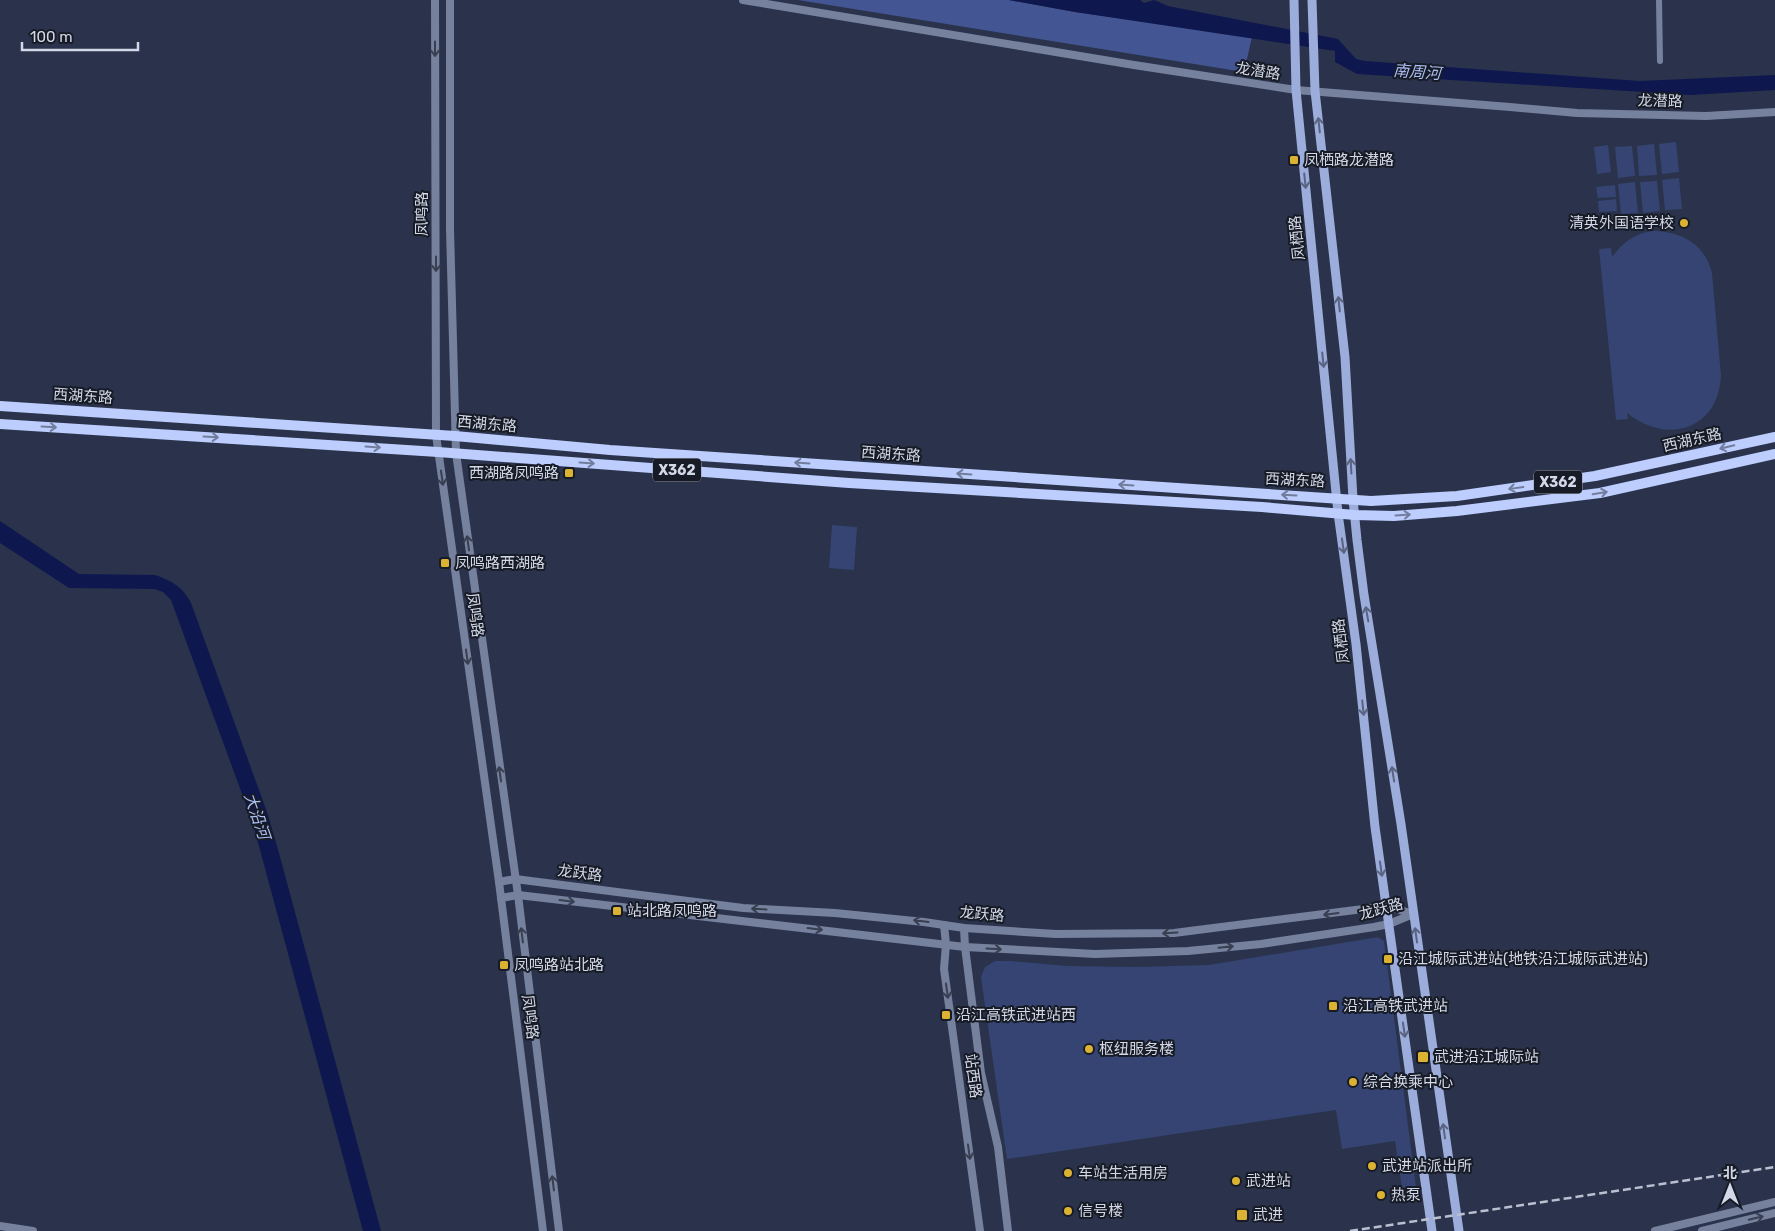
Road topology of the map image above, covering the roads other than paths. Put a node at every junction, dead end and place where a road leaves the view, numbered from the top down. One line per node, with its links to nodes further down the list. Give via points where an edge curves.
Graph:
1 (435, 0): 13 (street, 凤鸣路, one-way to 13)
2 (450, 0): 14 (street, 凤鸣路, via 450,229)
3 (743, 0): 8 (street, 龙潜路)
4 (1294, 0): 8 (main road, 凤栖路)
5 (1312, 0): 9 (main road, 凤栖路)
6 (1658, 0): 7 (street)
7 (1660, 60)
8 (1296, 90): 9 (street, 龙潜路); 19 (main road, 凤栖路, one-way to 19)
9 (1315, 91): 10 (street, 龙潜路, via 1577,114 1706,116); 20 (main road, 凤栖路, one-way to 9, via 1344,356)
10 (1775, 112)
11 (0, 406): 13 (main road, 西湖东路 / X362)
12 (0, 424): 16 (main road, 西湖东路 / X362, one-way to 16)
13 (436, 435): 14 (main road, 西湖东路 / X362); 16 (street, 凤鸣路)
14 (455, 436): 17 (street, 凤鸣路); 19 (main road, 西湖东路 / X362, one-way to 14, via 610,450)
15 (1775, 437): 20 (main road, 西湖东路 / X362, one-way to 20, via 1595,476 1456,496)
16 (438, 452): 17 (main road, 西湖东路 / X362); 24 (street, 凤鸣路, one-way to 24)
17 (456, 453): 21 (main road, 西湖东路 / X362, one-way to 21, via 849,483); 23 (street, 凤鸣路, one-way to 17)
18 (1775, 454): 22 (main road, 西湖东路 / X362, one-way to 18, via 1394,516 1457,511 1600,493)
19 (1337, 498): 20 (main road, 西湖东路 / X362); 21 (main road, 凤栖路)
20 (1353, 500): 22 (main road, 凤栖路)
21 (1338, 513): 22 (main road, 西湖东路 / X362); 27 (main road, 凤栖路, one-way to 27)
22 (1355, 515): 28 (main road, 凤栖路, one-way to 22, via 1364,596)
23 (515, 879): 24 (street, 龙跃路); 25 (street, 凤鸣路); 30 (street, 龙跃路, one-way to 23, via 835,913 743,908)
24 (499, 882): 26 (street, 凤鸣路)
25 (518, 895): 26 (street, 龙跃路); 32 (street, 龙跃路, one-way to 32); 39 (street, 凤鸣路, one-way to 25)
26 (502, 898): 38 (street, 凤鸣路)
27 (1387, 906): 28 (street, 龙跃路); 29 (main road, 凤栖路); 31 (street, 龙跃路, one-way to 31, via 1174,933 1056,934)
28 (1413, 914): 29 (street, 龙跃路); 43 (main road, 凤栖路, one-way to 28)
29 (1389, 924): 33 (street, 龙跃路, one-way to 29, via 1095,954 1188,951 1261,944); 42 (main road, 凤栖路, one-way to 42)
30 (944, 925): 31 (street, 龙跃路); 32 (street, 站西路)
31 (964, 928): 33 (street, 站西路)
32 (946, 944): 33 (street, 龙跃路); 40 (street, 站西路, one-way to 40, via 944,969)
33 (965, 947): 41 (street, 站西路, via 981,1072 998,1147)
34 (1775, 1202): 44 (street)
35 (1775, 1213): 45 (street, one-way to 35)
36 (0, 1226): 37 (street)
37 (33, 1231)
38 (543, 1231)
39 (559, 1231)
40 (980, 1231)
41 (1008, 1231)
42 (1432, 1231)
43 (1459, 1231)
44 (1655, 1231)
45 (1702, 1231)

